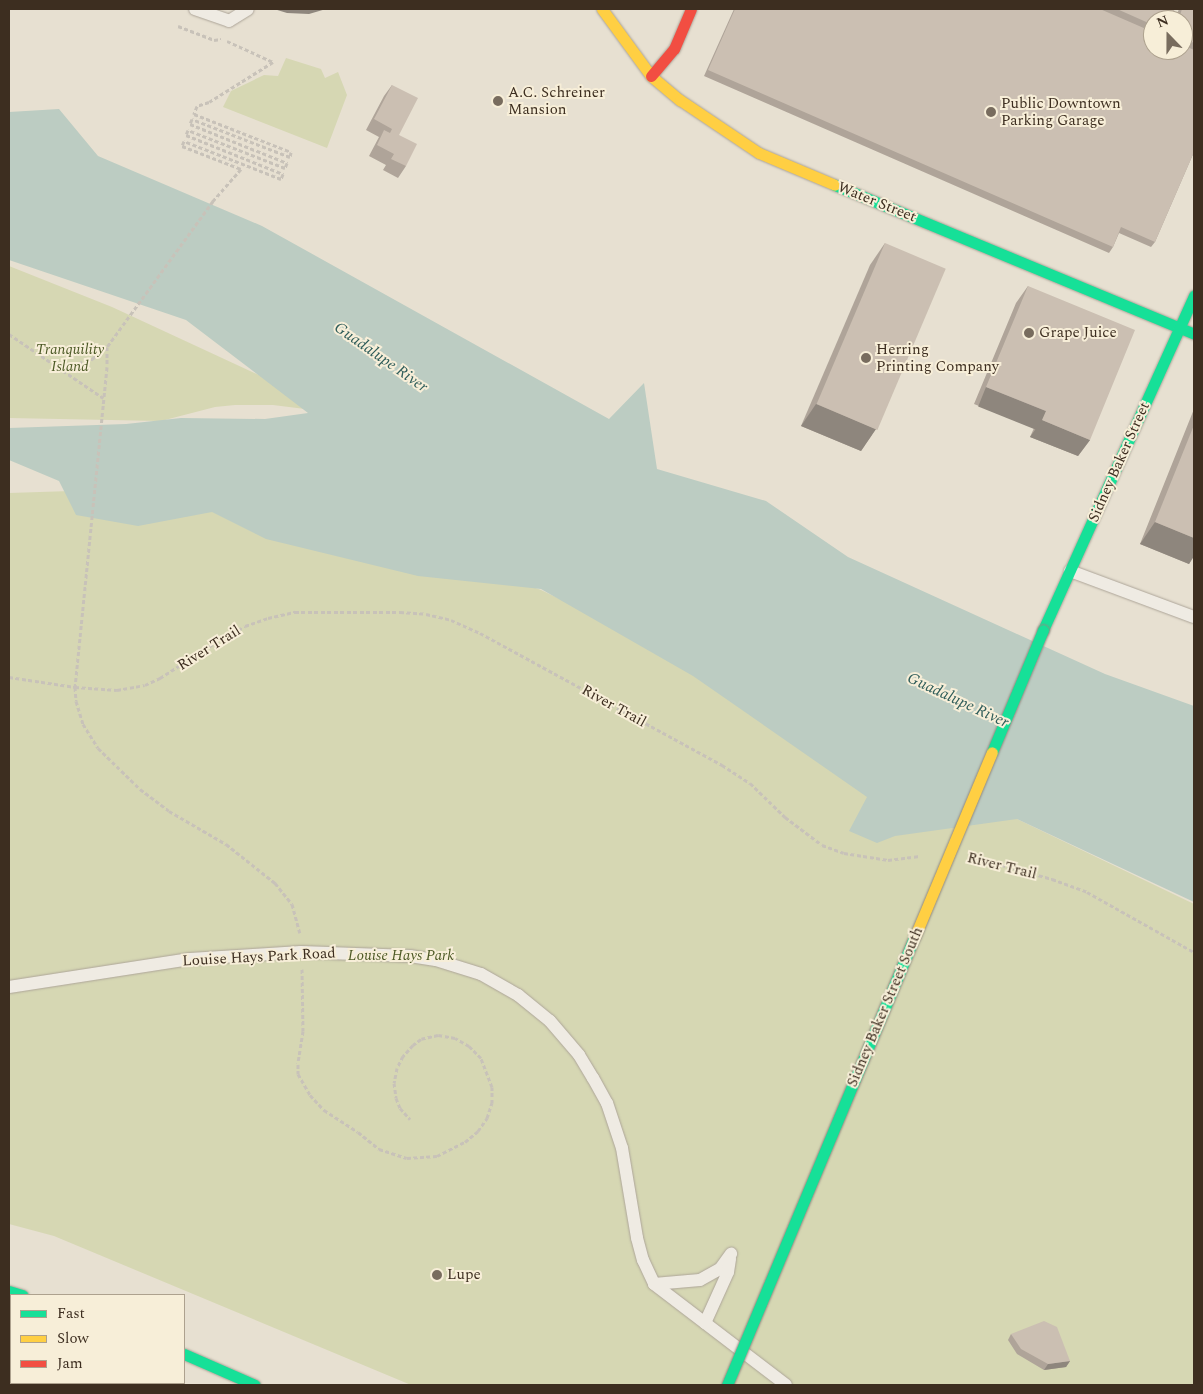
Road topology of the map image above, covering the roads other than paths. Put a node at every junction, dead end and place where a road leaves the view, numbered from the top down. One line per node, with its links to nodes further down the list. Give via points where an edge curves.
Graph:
1 (195, 9): 2 (lane, via 229,22)
2 (248, 9)
3 (602, 9): 5 (main road, Water Street)
4 (691, 9): 5 (main road, via 674,49)
5 (651, 76): 7 (main road, Water Street, via 680,100 759,153)
6 (1194, 295): 7 (main road, Sidney Baker Street)
7 (1180, 328): 8 (main road, Water Street); 9 (main road, Sidney Baker Street)
8 (1194, 334)
9 (1070, 570): 10 (lane); 11 (main road, Sidney Baker Street)
10 (1194, 617)
11 (1043, 630): 17 (main road, Sidney Baker Street South, bridge)
12 (9, 987): 13 (lane, Louise Hays Park Road, via 190,959 301,952 410,956 436,960 481,974 518,995 550,1021 579,1056 607,1103 620,1140 637,1238)
13 (654, 1284): 14 (lane, Louise Hays Park Road); 14 (lane, via 700,1280 720,1269 730,1254 728,1272)
14 (706, 1323): 18 (lane, Louise Hays Park Road)
15 (185, 1354): 16 (main road)
16 (255, 1385)
17 (726, 1385)
18 (786, 1385)

